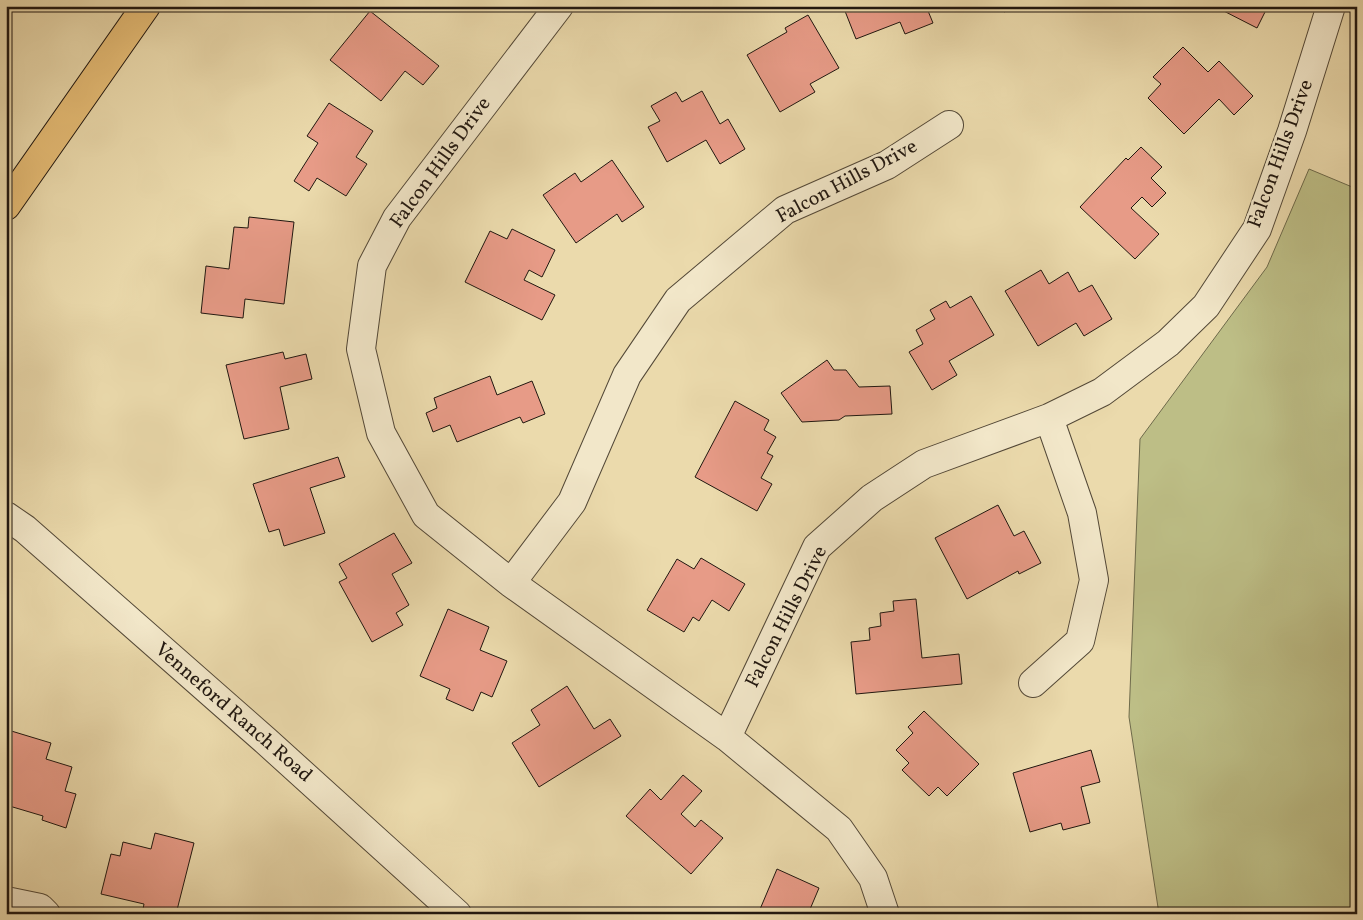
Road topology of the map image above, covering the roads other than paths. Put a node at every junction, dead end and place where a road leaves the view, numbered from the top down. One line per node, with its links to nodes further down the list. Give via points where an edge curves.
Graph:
1 (146, 6): 5 (main road)
2 (559, 6): 8 (street, Falcon Hills Drive, via 397,218 372,266 361,349 382,433 426,515)
3 (1332, 6): 6 (street, Falcon Hills Drive, via 1257,229 1206,306 1168,343 1102,392)
4 (949, 125): 8 (street, Falcon Hills Drive, via 887,165 785,210 678,300 627,375 572,502)
5 (6, 206)
6 (1049, 418): 9 (street, via 1082,513 1094,580 1080,641); 10 (street, Falcon Hills Drive, via 924,464 872,498 818,547)
7 (6, 516): 13 (street, Venneford Ranch Road, via 25,529 266,741)
8 (511, 583): 10 (street, Falcon Hills Drive)
9 (1033, 683)
10 (727, 737): 14 (street, Falcon Hills Drive, via 839,829 873,878)
11 (6, 901): 12 (street, via 40,908)
12 (46, 914)
13 (456, 914)
14 (885, 914)

